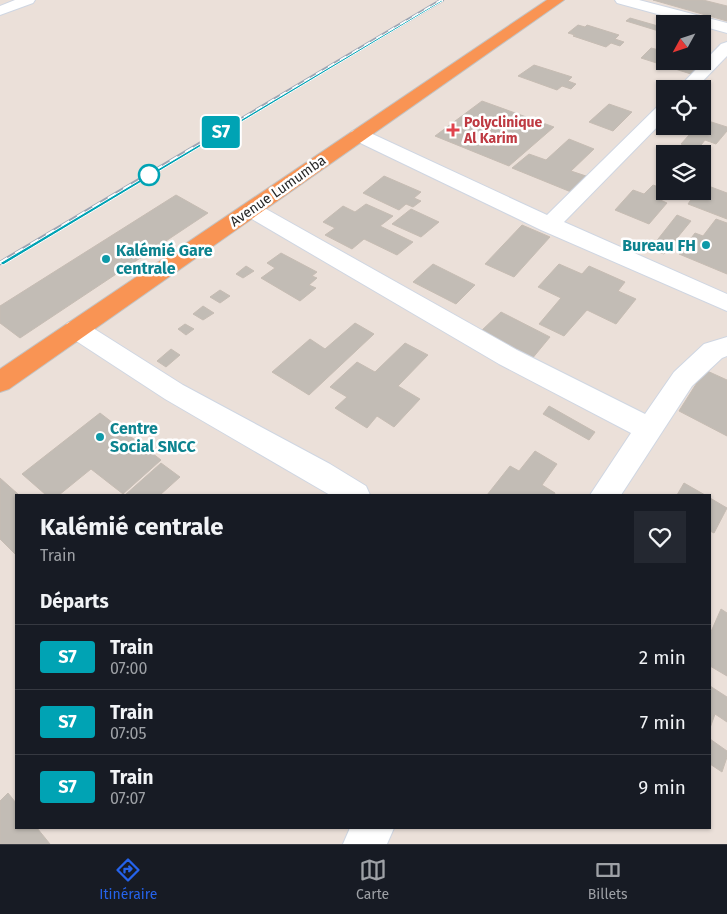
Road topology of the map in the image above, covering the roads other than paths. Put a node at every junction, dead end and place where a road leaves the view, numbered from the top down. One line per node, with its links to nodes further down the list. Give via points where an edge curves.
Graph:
1 (28, 0): 4 (street)
2 (557, 0): 9 (highway, Avenue Lumumba)
3 (622, 0): 5 (street)
4 (0, 11)
5 (727, 28)
6 (727, 47): 7 (street)
7 (694, 80)
8 (656, 118): 11 (street)
9 (359, 135): 10 (highway, Avenue Lumumba); 11 (street)
10 (252, 210): 13 (highway, Avenue Lumumba); 16 (street, via 508,357)
11 (549, 224): 12 (street)
12 (727, 303)
13 (76, 330): 15 (highway, Avenue Lumumba); 17 (street, via 174,392)
14 (727, 346): 16 (street, via 713,351 683,378)
15 (0, 382)
16 (649, 429): 18 (street)
17 (353, 494)
18 (606, 494)
19 (373, 829): 20 (street)
20 (363, 844)

